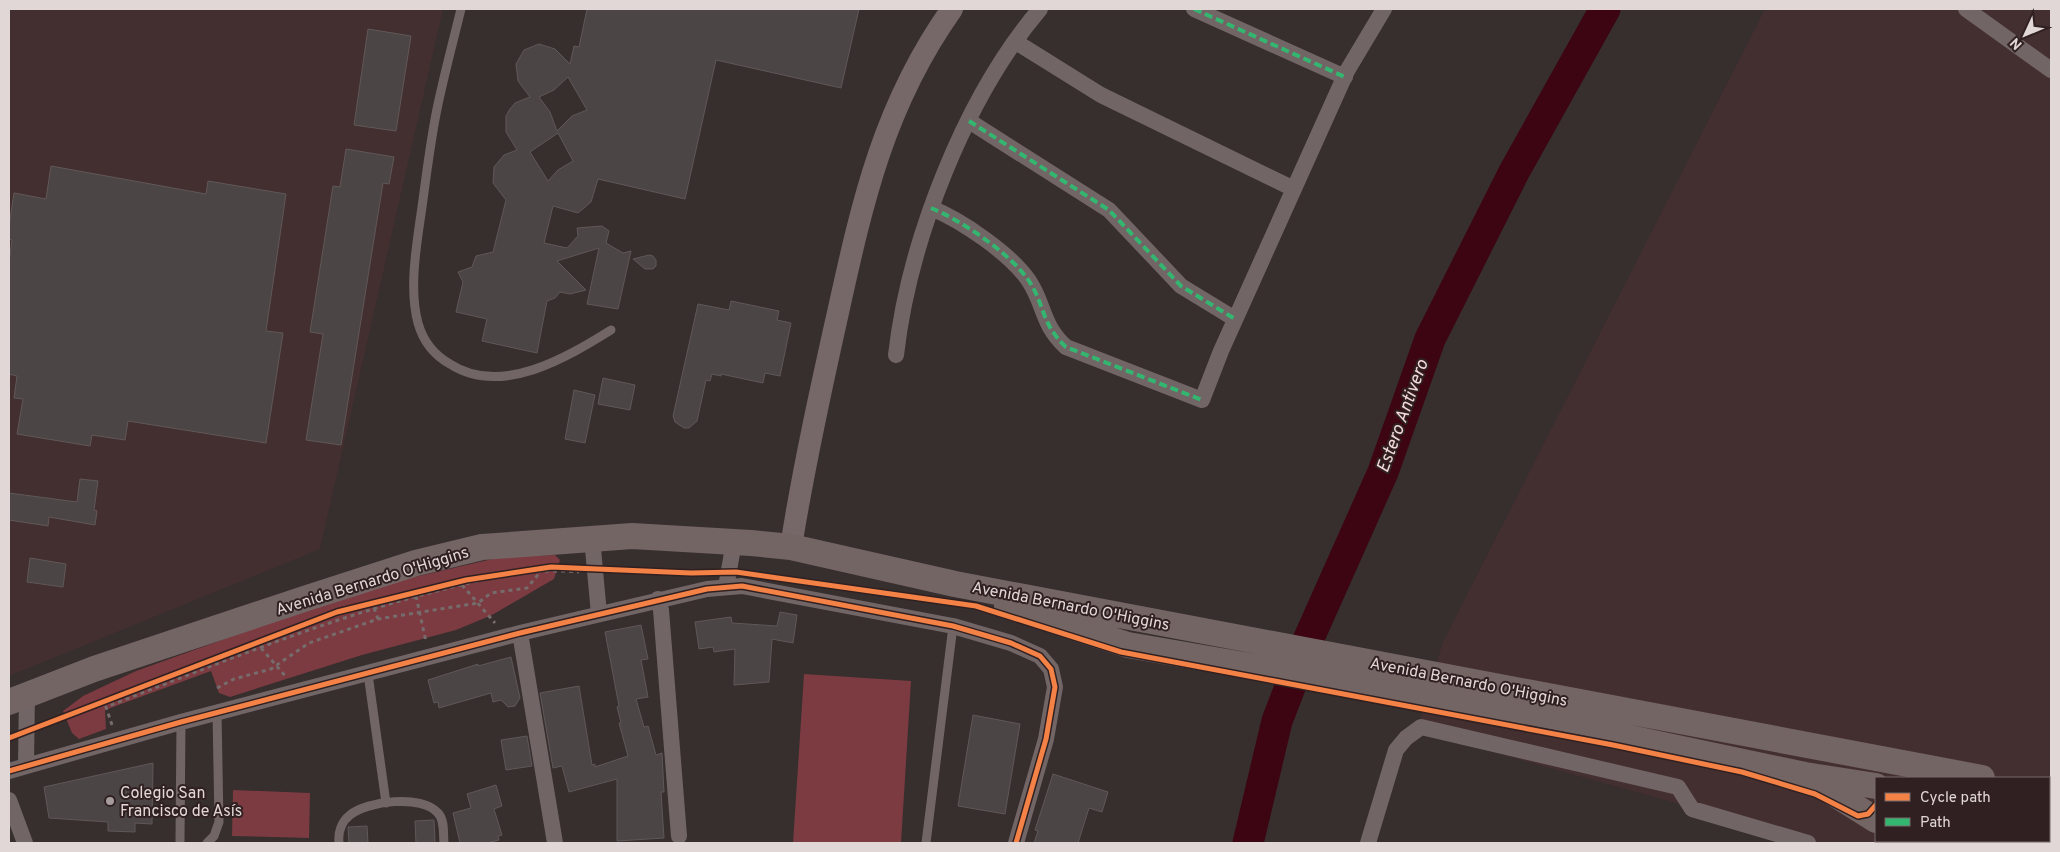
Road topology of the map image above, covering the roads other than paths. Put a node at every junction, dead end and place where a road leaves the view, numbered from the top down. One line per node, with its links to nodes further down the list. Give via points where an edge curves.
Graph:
1 (461, 9): 14 (lane, via 437,110 416,246 417,314 425,342 442,360 460,371 485,377 514,376 551,363)
2 (952, 9): 18 (street, via 907,83 871,174 822,384)
3 (1040, 9): 7 (street)
4 (1194, 9): 9 (street)
5 (1384, 9): 9 (street)
6 (1966, 9): 8 (street)
7 (1016, 42): 10 (street); 11 (street, via 1101,95)
8 (2051, 70)
9 (1345, 77): 11 (street)
10 (969, 121): 12 (street); 13 (street, via 1109,210 1181,286)
11 (1294, 189): 13 (street)
12 (931, 208): 13 (street, via 980,236 1009,260 1029,281 1045,322 1066,347 1202,400); 15 (street, via 906,289)
13 (1235, 319)
14 (611, 330)
15 (896, 355)
16 (592, 538): 17 (main road, Avenida Bernardo O'Higgins, via 632,536); 22 (street); 27 (main road, Avenida Bernardo O'Higgins, via 482,547 416,563)
17 (734, 542): 18 (main road, Avenida Bernardo O'Higgins); 20 (street)
18 (790, 547): 19 (main road, Avenida Bernardo O'Higgins)
19 (955, 584): 26 (main road, Avenida Bernardo O'Higgins, via 1130,616); 26 (main road, Avenida Bernardo O'Higgins, via 1011,608 1128,645)
20 (726, 587): 21 (street); 23 (street, via 742,586)
21 (658, 599): 22 (street); 38 (street)
22 (598, 614): 24 (street)
23 (953, 626): 45 (lane); 46 (street, via 1011,643 1040,656 1051,669 1055,687 1046,739)
24 (514, 635): 25 (street); 44 (street)
25 (368, 674): 28 (street); 36 (lane)
26 (1469, 692): 32 (main road, Avenida Bernardo O'Higgins); 33 (main road, Avenida Bernardo O'Higgins)
27 (18, 698): 30 (street)
28 (217, 713): 29 (street); 41 (lane, via 219,822 214,836)
29 (181, 722): 30 (street); 39 (lane)
30 (26, 765): 31 (street)
31 (9, 771)
32 (1805, 775): 34 (main road, Avenida Bernardo O'Higgins); 37 (main road)
33 (1976, 777)
34 (1875, 786)
35 (9, 800): 40 (street)
36 (386, 803): 42 (lane, via 362,808 349,816 342,825); 43 (lane, via 430,806 442,819)
37 (1875, 819)
38 (679, 836)
39 (180, 841)
40 (25, 843)
41 (207, 843)
42 (339, 843)
43 (444, 843)
44 (555, 843)
45 (926, 843)
46 (1016, 843)
47 (1368, 843): 48 (street, via 1396,750 1421,727 1678,787 1692,809)
48 (1808, 843)

